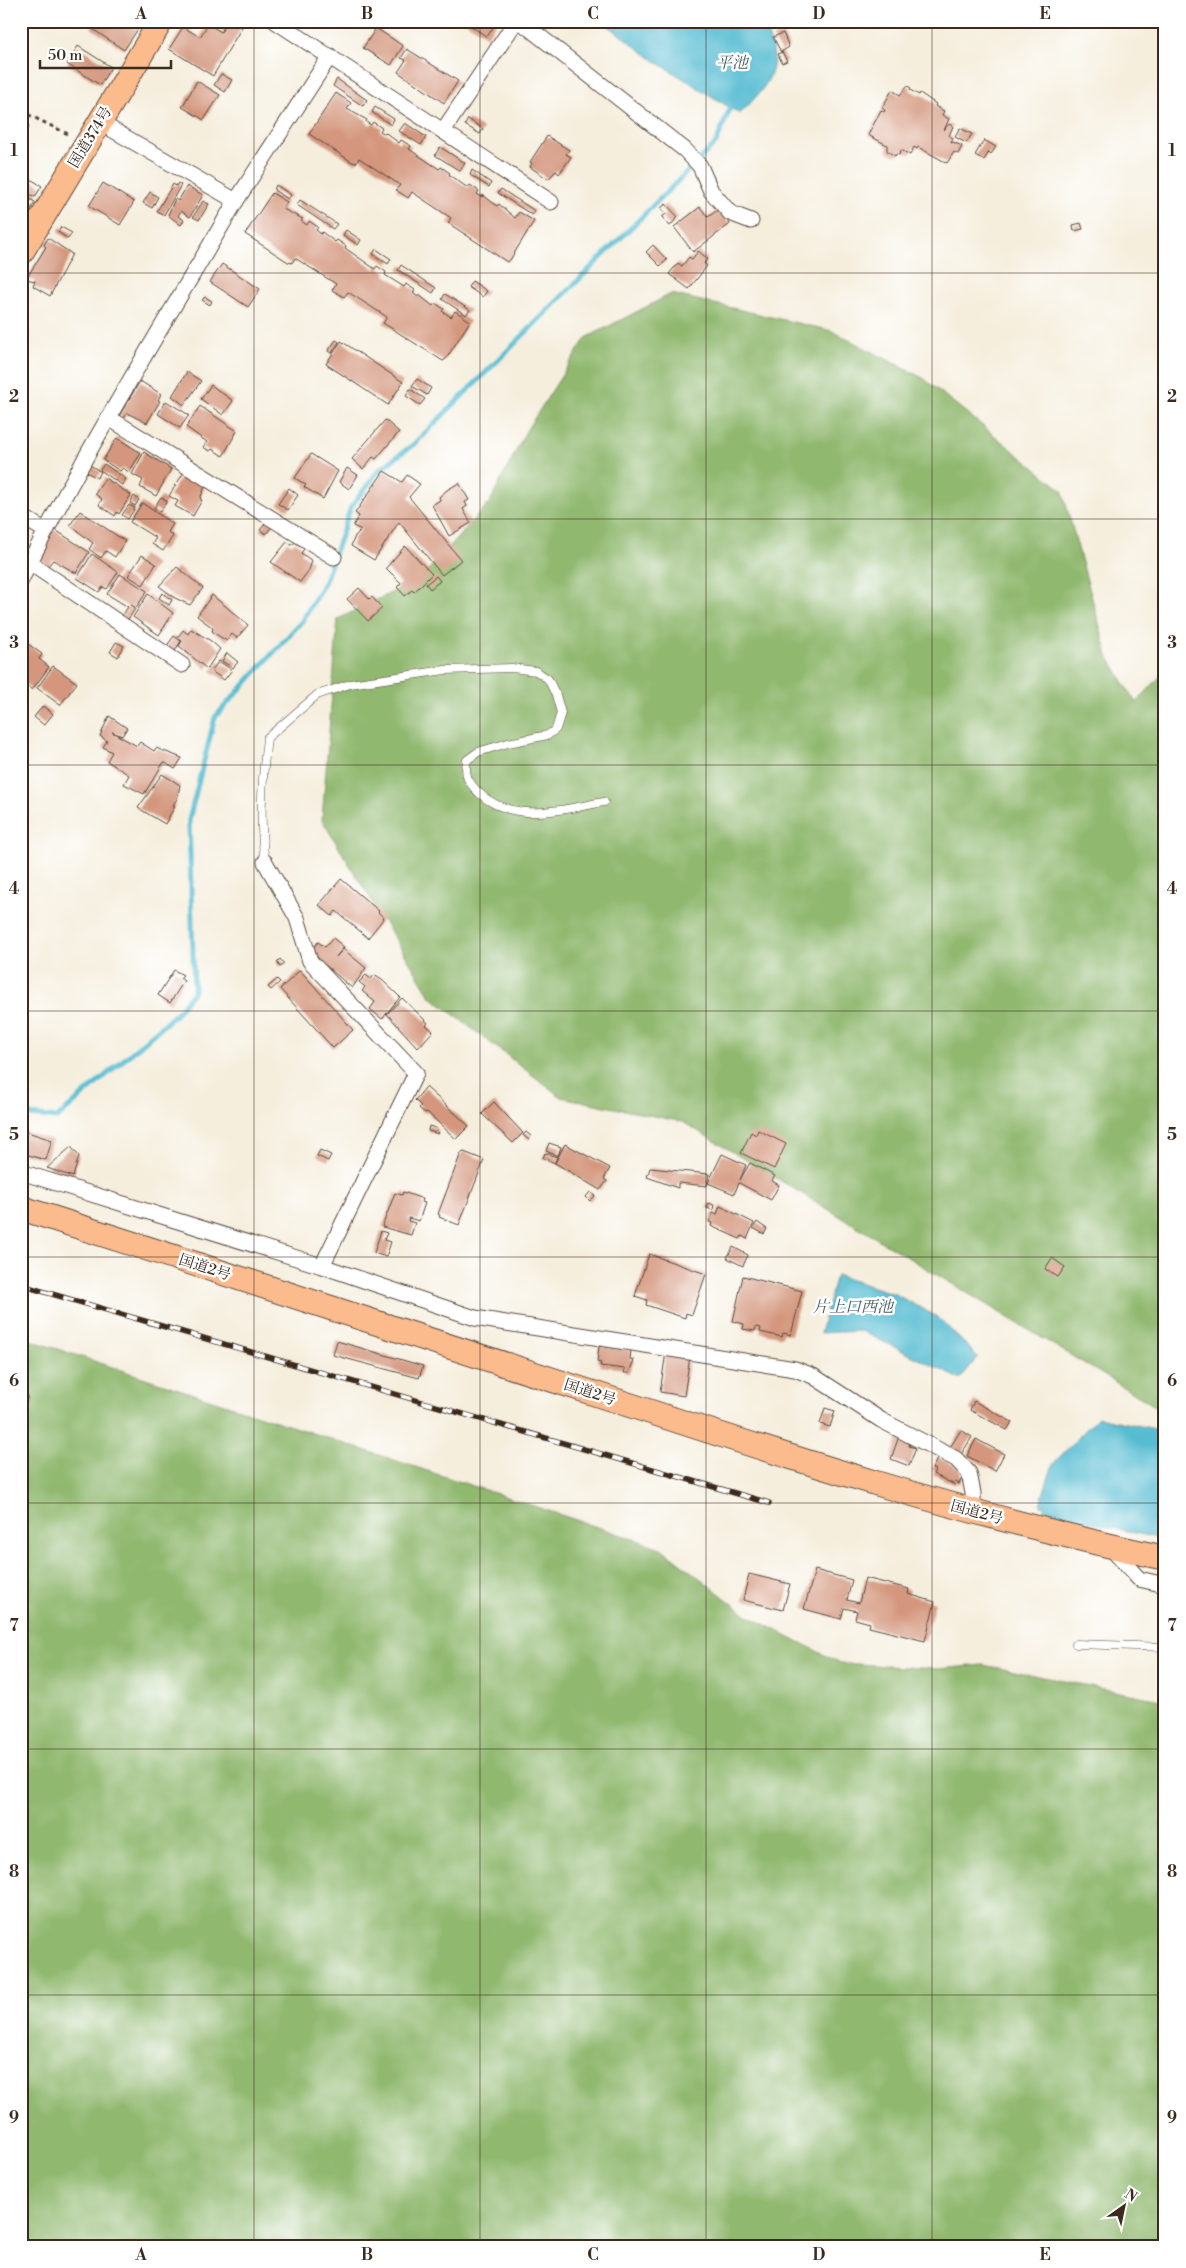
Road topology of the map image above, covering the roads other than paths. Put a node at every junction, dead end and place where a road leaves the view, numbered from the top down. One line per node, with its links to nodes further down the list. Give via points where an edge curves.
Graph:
1 (161, 21): 5 (highway, 国道374号)
2 (275, 21): 4 (street)
3 (518, 21): 6 (street); 9 (street, via 685,150 700,166 712,191 730,213)
4 (330, 56): 6 (street); 7 (street)
5 (99, 122): 7 (street); 10 (highway, 国道374号)
6 (443, 131): 8 (street)
7 (236, 201): 11 (street)
8 (551, 202)
9 (751, 221)
10 (21, 254)
11 (109, 418): 13 (street); 14 (street)
12 (21, 516): 13 (street)
13 (46, 531): 15 (street)
14 (334, 557)
15 (30, 563): 16 (street); 17 (street)
16 (21, 580)
17 (182, 665)
18 (604, 802): 19 (lane, via 545,812 514,812 483,796 468,782 467,760 478,752 541,737 556,729 561,713 556,695 548,680 536,670 445,670 394,676 350,684 317,695 267,738 260,830)
19 (265, 862): 22 (street, via 297,918 310,960 416,1073)
20 (21, 1172): 22 (street)
21 (21, 1208): 23 (highway, 国道2号, via 738,1441)
22 (322, 1266): 23 (street, via 475,1318 777,1365 804,1372 881,1420 956,1459 969,1473)
23 (973, 1511): 24 (highway, 国道2号)
24 (1110, 1547): 25 (highway, 国道2号); 26 (street, via 1139,1579)
25 (1165, 1558)
26 (1165, 1585)
27 (1076, 1644): 28 (lane)
28 (1165, 1647)

